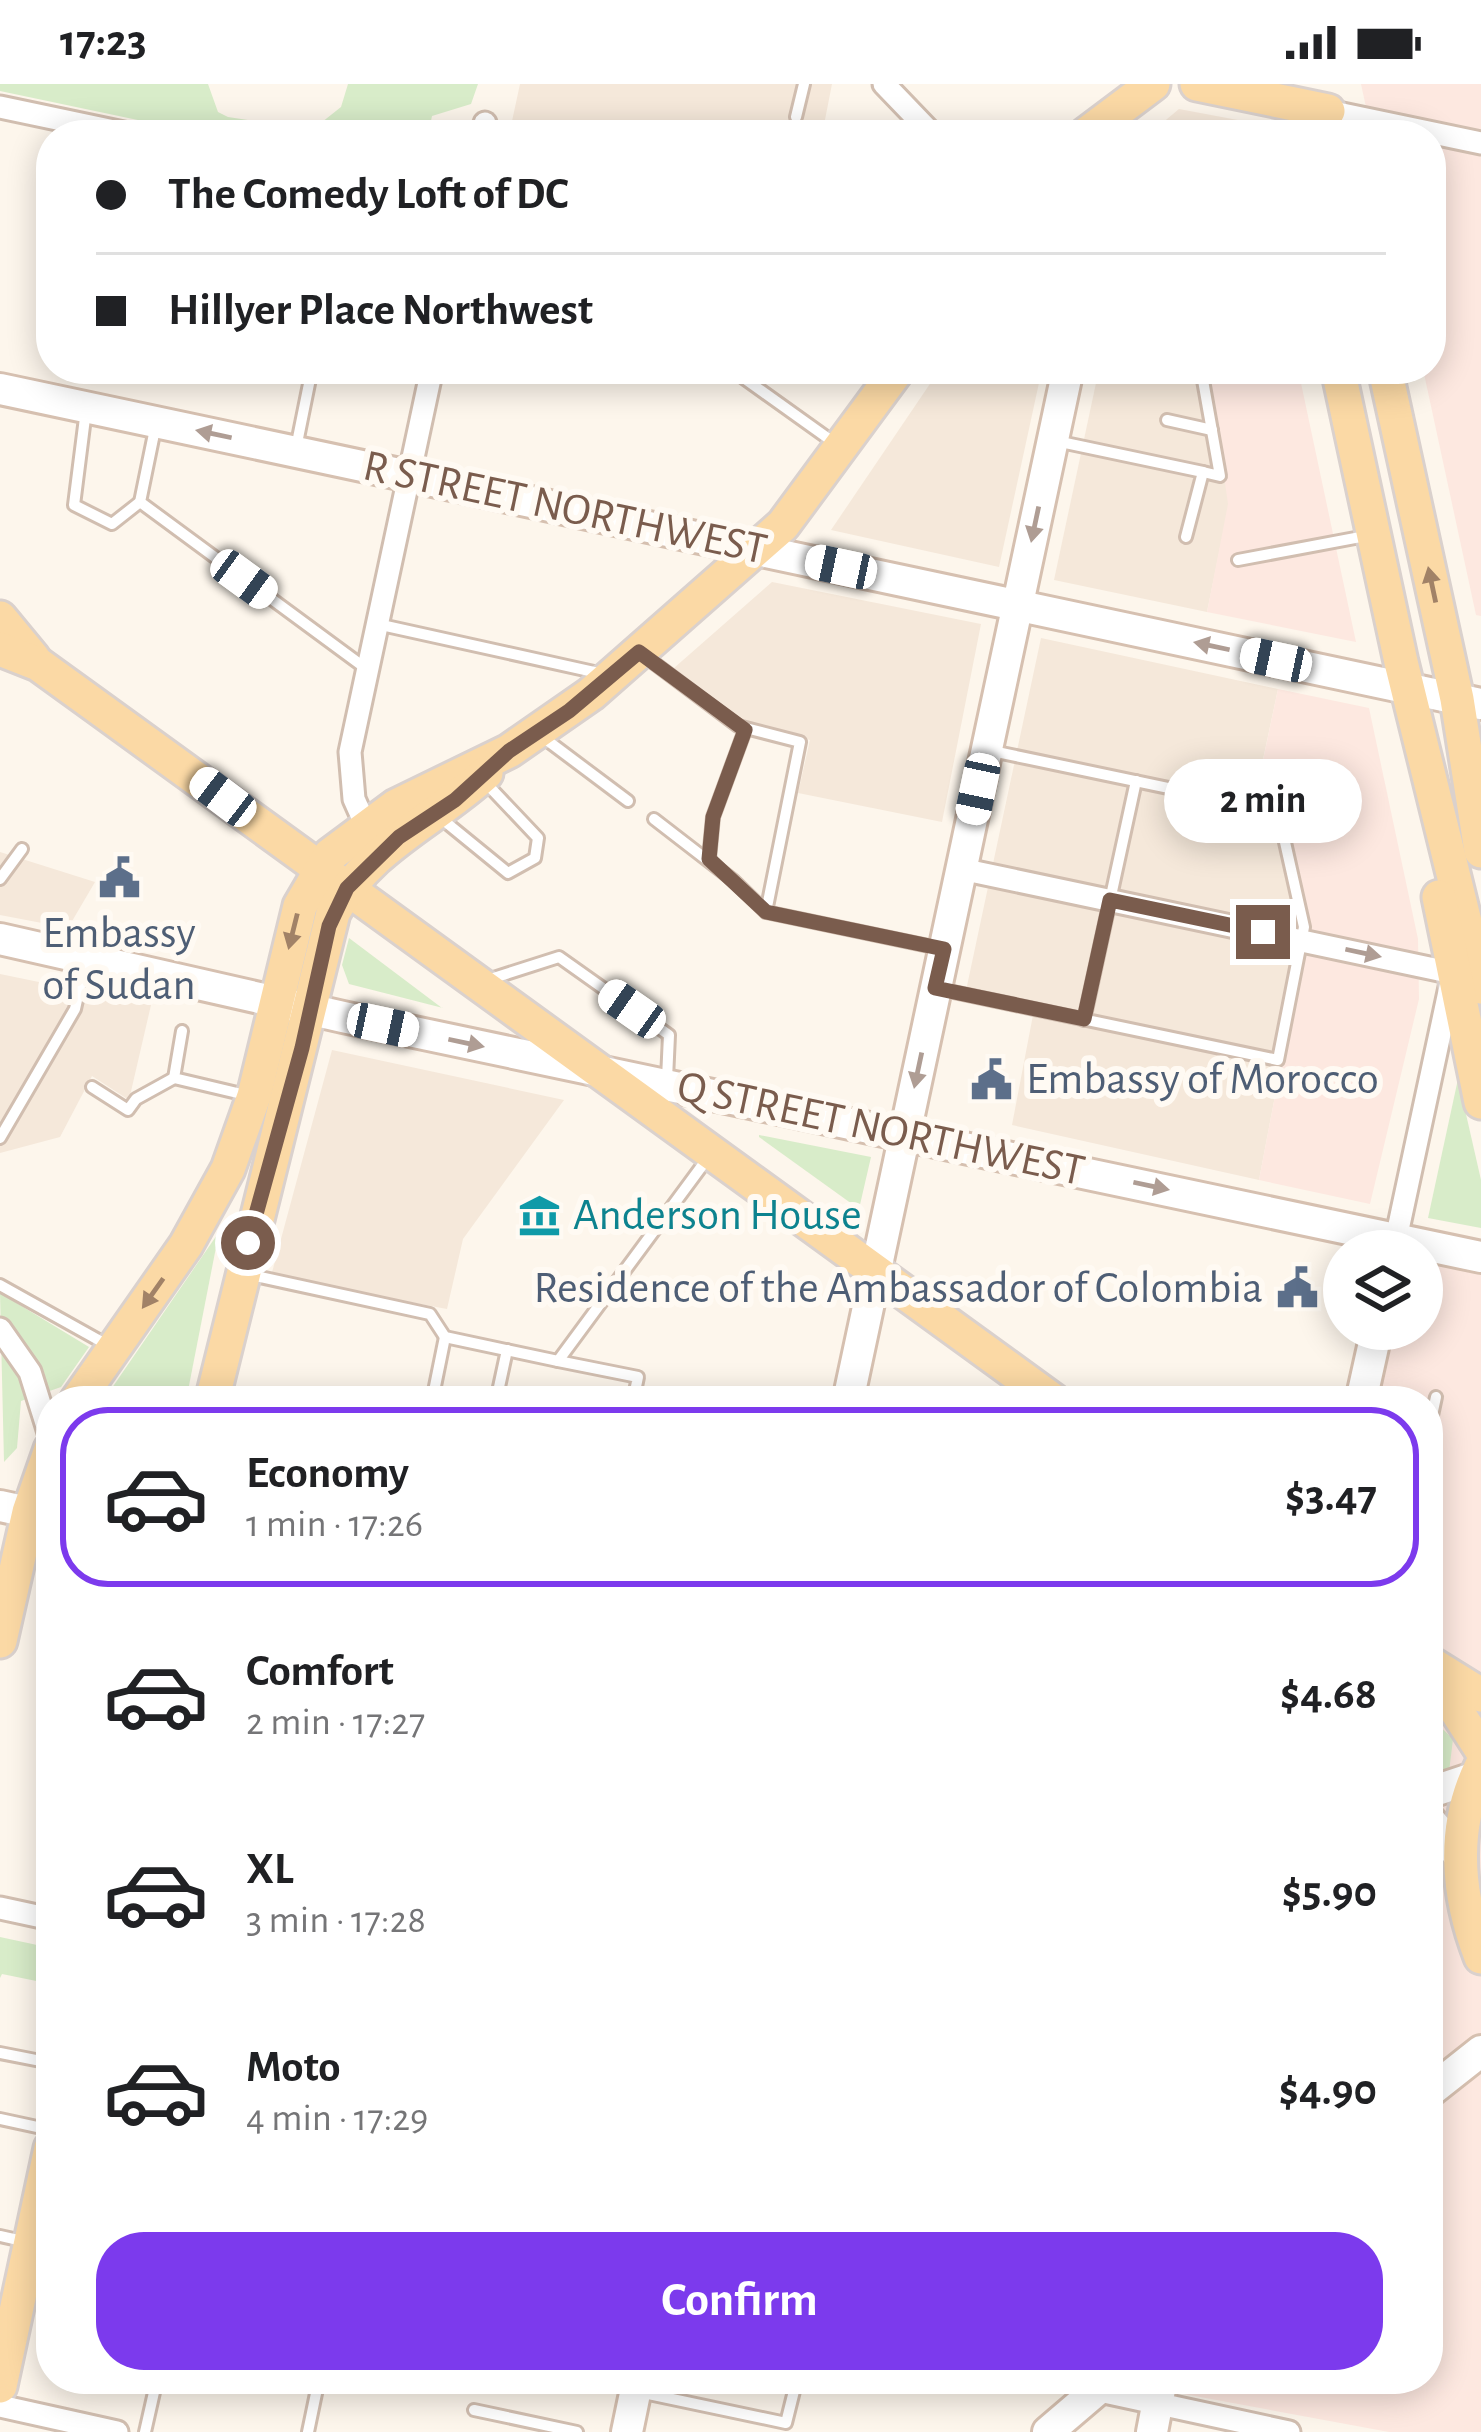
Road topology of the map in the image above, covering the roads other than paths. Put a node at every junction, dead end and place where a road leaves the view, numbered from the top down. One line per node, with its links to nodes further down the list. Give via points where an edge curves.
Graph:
1 (804, 84): 8 (lane)
2 (884, 84): 10 (street)
3 (1153, 84): 11 (main road)
4 (1197, 84): 5 (main road)
5 (1277, 92): 7 (main road)
6 (0, 107): 9 (street)
7 (1327, 110): 12 (street)
8 (796, 117)
9 (62, 120)
10 (919, 120)
11 (1111, 120)
12 (1374, 120)
13 (1446, 136): 14 (street)
14 (1481, 143)
15 (309, 384): 30 (lane)
16 (429, 384): 32 (street)
17 (752, 384): 29 (lane)
18 (887, 384): 29 (main road)
19 (1065, 384): 28 (main road)
20 (1204, 384): 27 (lane)
21 (1341, 384): 34 (main road)
22 (1388, 384): 47 (main road, one-way to 22)
23 (0, 389): 24 (main road, R STREET NORTHWEST)
24 (86, 407): 26 (main road, R STREET NORTHWEST); 33 (lane, via 74,505 112,524)
25 (1168, 420): 27 (lane)
26 (156, 422): 30 (main road, R STREET NORTHWEST, one-way to 26); 33 (lane)
27 (1212, 430): 31 (lane, via 1220,476)
28 (1053, 440): 31 (lane); 38 (main road, one-way to 38)
29 (842, 448): 36 (main road, via 796,511)
30 (295, 452): 32 (main road, R STREET NORTHWEST)
31 (1203, 472): 35 (lane)
32 (409, 476): 36 (main road, R STREET NORTHWEST); 40 (street)
33 (140, 502): 44 (lane)
34 (1374, 534): 37 (lane); 46 (main road)
35 (1186, 537)
36 (755, 549): 38 (main road, R STREET NORTHWEST); 42 (main road)
37 (1238, 560)
38 (1018, 604): 46 (main road, R STREET NORTHWEST, one-way to 38); 50 (main road)
39 (0, 618): 43 (main road)
40 (377, 623): 44 (street); 45 (lane)
41 (0, 649): 43 (main road)
42 (639, 652): 45 (main road); 48 (lane)
43 (38, 664): 63 (main road)
44 (368, 670): 53 (street, via 350,752)
45 (612, 676): 49 (main road)
46 (1408, 689): 47 (main road, R STREET NORTHWEST); 71 (main road)
47 (1469, 701): 59 (main road)
48 (745, 730): 61 (lane, via 713,817); 66 (lane, via 800,742)
49 (523, 742): 51 (main road); 54 (lane); 55 (main road)
50 (986, 749): 52 (lane); 62 (main road)
51 (481, 777): 56 (main road); 56 (lane, via 538,838 535,858 523,868 508,873)
52 (1136, 781): 65 (lane); 68 (lane, via 1278,811)
53 (354, 783): 55 (street); 58 (street)
54 (628, 801)
55 (396, 806): 58 (main road)
56 (434, 813): 63 (main road)
57 (654, 819): 61 (lane)
58 (366, 826): 63 (main road)
59 (1481, 827)
60 (22, 849): 64 (lane)
61 (709, 859): 66 (lane)
62 (961, 869): 65 (street); 69 (main road)
63 (333, 878): 72 (main road); 74 (main road, one-way to 74, via 300,906); 75 (main road)
64 (0, 879)
65 (1110, 900): 68 (street); 76 (lane)
66 (766, 912): 69 (lane)
67 (0, 939): 70 (main road)
68 (1302, 940): 71 (street, one-way to 71); 76 (lane, via 1278,1060)
69 (944, 949): 73 (main road)
70 (87, 957): 74 (main road); 85 (lane, via 75,1009)
71 (1467, 980): 83 (main road); 90 (street)
72 (478, 983): 78 (main road); 82 (lane, via 559,957 669,1035)
73 (935, 988): 76 (lane); 84 (main road, one-way to 84)
74 (277, 999): 75 (main road); 81 (main road)
75 (311, 1008): 78 (main road, one-way to 78); 88 (main road)
76 (1084, 1019)
77 (182, 1031): 79 (lane)
78 (602, 1071): 82 (main road)
79 (174, 1078): 80 (lane, via 128,1110); 81 (lane)
80 (92, 1087)
81 (254, 1096): 87 (main road)
82 (666, 1101): 84 (main road, Q STREET NORTHWEST); 86 (main road)
83 (1481, 1102)
84 (905, 1133): 89 (main road, Q STREET NORTHWEST, one-way to 89); 93 (main road)
85 (0, 1138)
86 (712, 1153): 93 (main road); 101 (lane)
87 (231, 1160): 88 (main road); 98 (main road, one-way to 98, via 201,1222)
88 (267, 1171): 94 (main road)
89 (1329, 1230)
90 (1399, 1230)
91 (1443, 1252): 92 (main road, Q STREET NORTHWEST)
92 (1481, 1257)
93 (876, 1272): 107 (main road); 108 (main road)
94 (240, 1273): 97 (lane, via 430,1314); 103 (main road)
95 (0, 1285): 98 (lane)
96 (0, 1329): 110 (street)
97 (445, 1337): 99 (lane); 104 (lane)
98 (114, 1349): 102 (main road)
99 (507, 1350): 101 (lane); 105 (lane)
100 (1372, 1350): 109 (main road)
101 (558, 1361): 106 (lane, via 638,1377)
102 (88, 1386)
103 (215, 1386)
104 (434, 1386)
105 (499, 1386)
106 (636, 1386)
107 (851, 1386)
108 (1033, 1386)
109 (1364, 1386)
110 (36, 1391)
111 (26, 1511): 112 (main road)
112 (0, 1641)
113 (1443, 1671): 114 (main road)
114 (1481, 1695)
115 (1443, 1699): 116 (main road)
116 (1479, 1764): 117 (main road); 119 (main road)
117 (1443, 1784)
118 (1443, 1836): 119 (main road)
119 (1460, 1857): 122 (main road)
120 (0, 1908): 121 (street)
121 (36, 1916)
122 (1481, 1957)
123 (1481, 2034): 125 (main road)
124 (0, 2053): 126 (lane)
125 (1472, 2057): 127 (main road)
126 (36, 2059)
127 (1443, 2080)
128 (0, 2120): 129 (lane)
129 (36, 2127)
130 (36, 2192): 131 (main road)
131 (15, 2239): 132 (main road)
132 (0, 2386)
133 (154, 2394): 144 (lane)
134 (317, 2394): 145 (lane)
135 (635, 2394): 147 (main road)
136 (672, 2394): 137 (lane, via 786,2423)
137 (793, 2394)
138 (1092, 2394): 148 (main road)
139 (1127, 2394): 140 (street)
140 (1157, 2405): 149 (street)
141 (0, 2407): 143 (street)
142 (474, 2410): 146 (lane)
143 (117, 2432)
144 (145, 2432)
145 (308, 2432)
146 (577, 2432)
147 (627, 2432)
148 (1048, 2432)
149 (1288, 2432)

